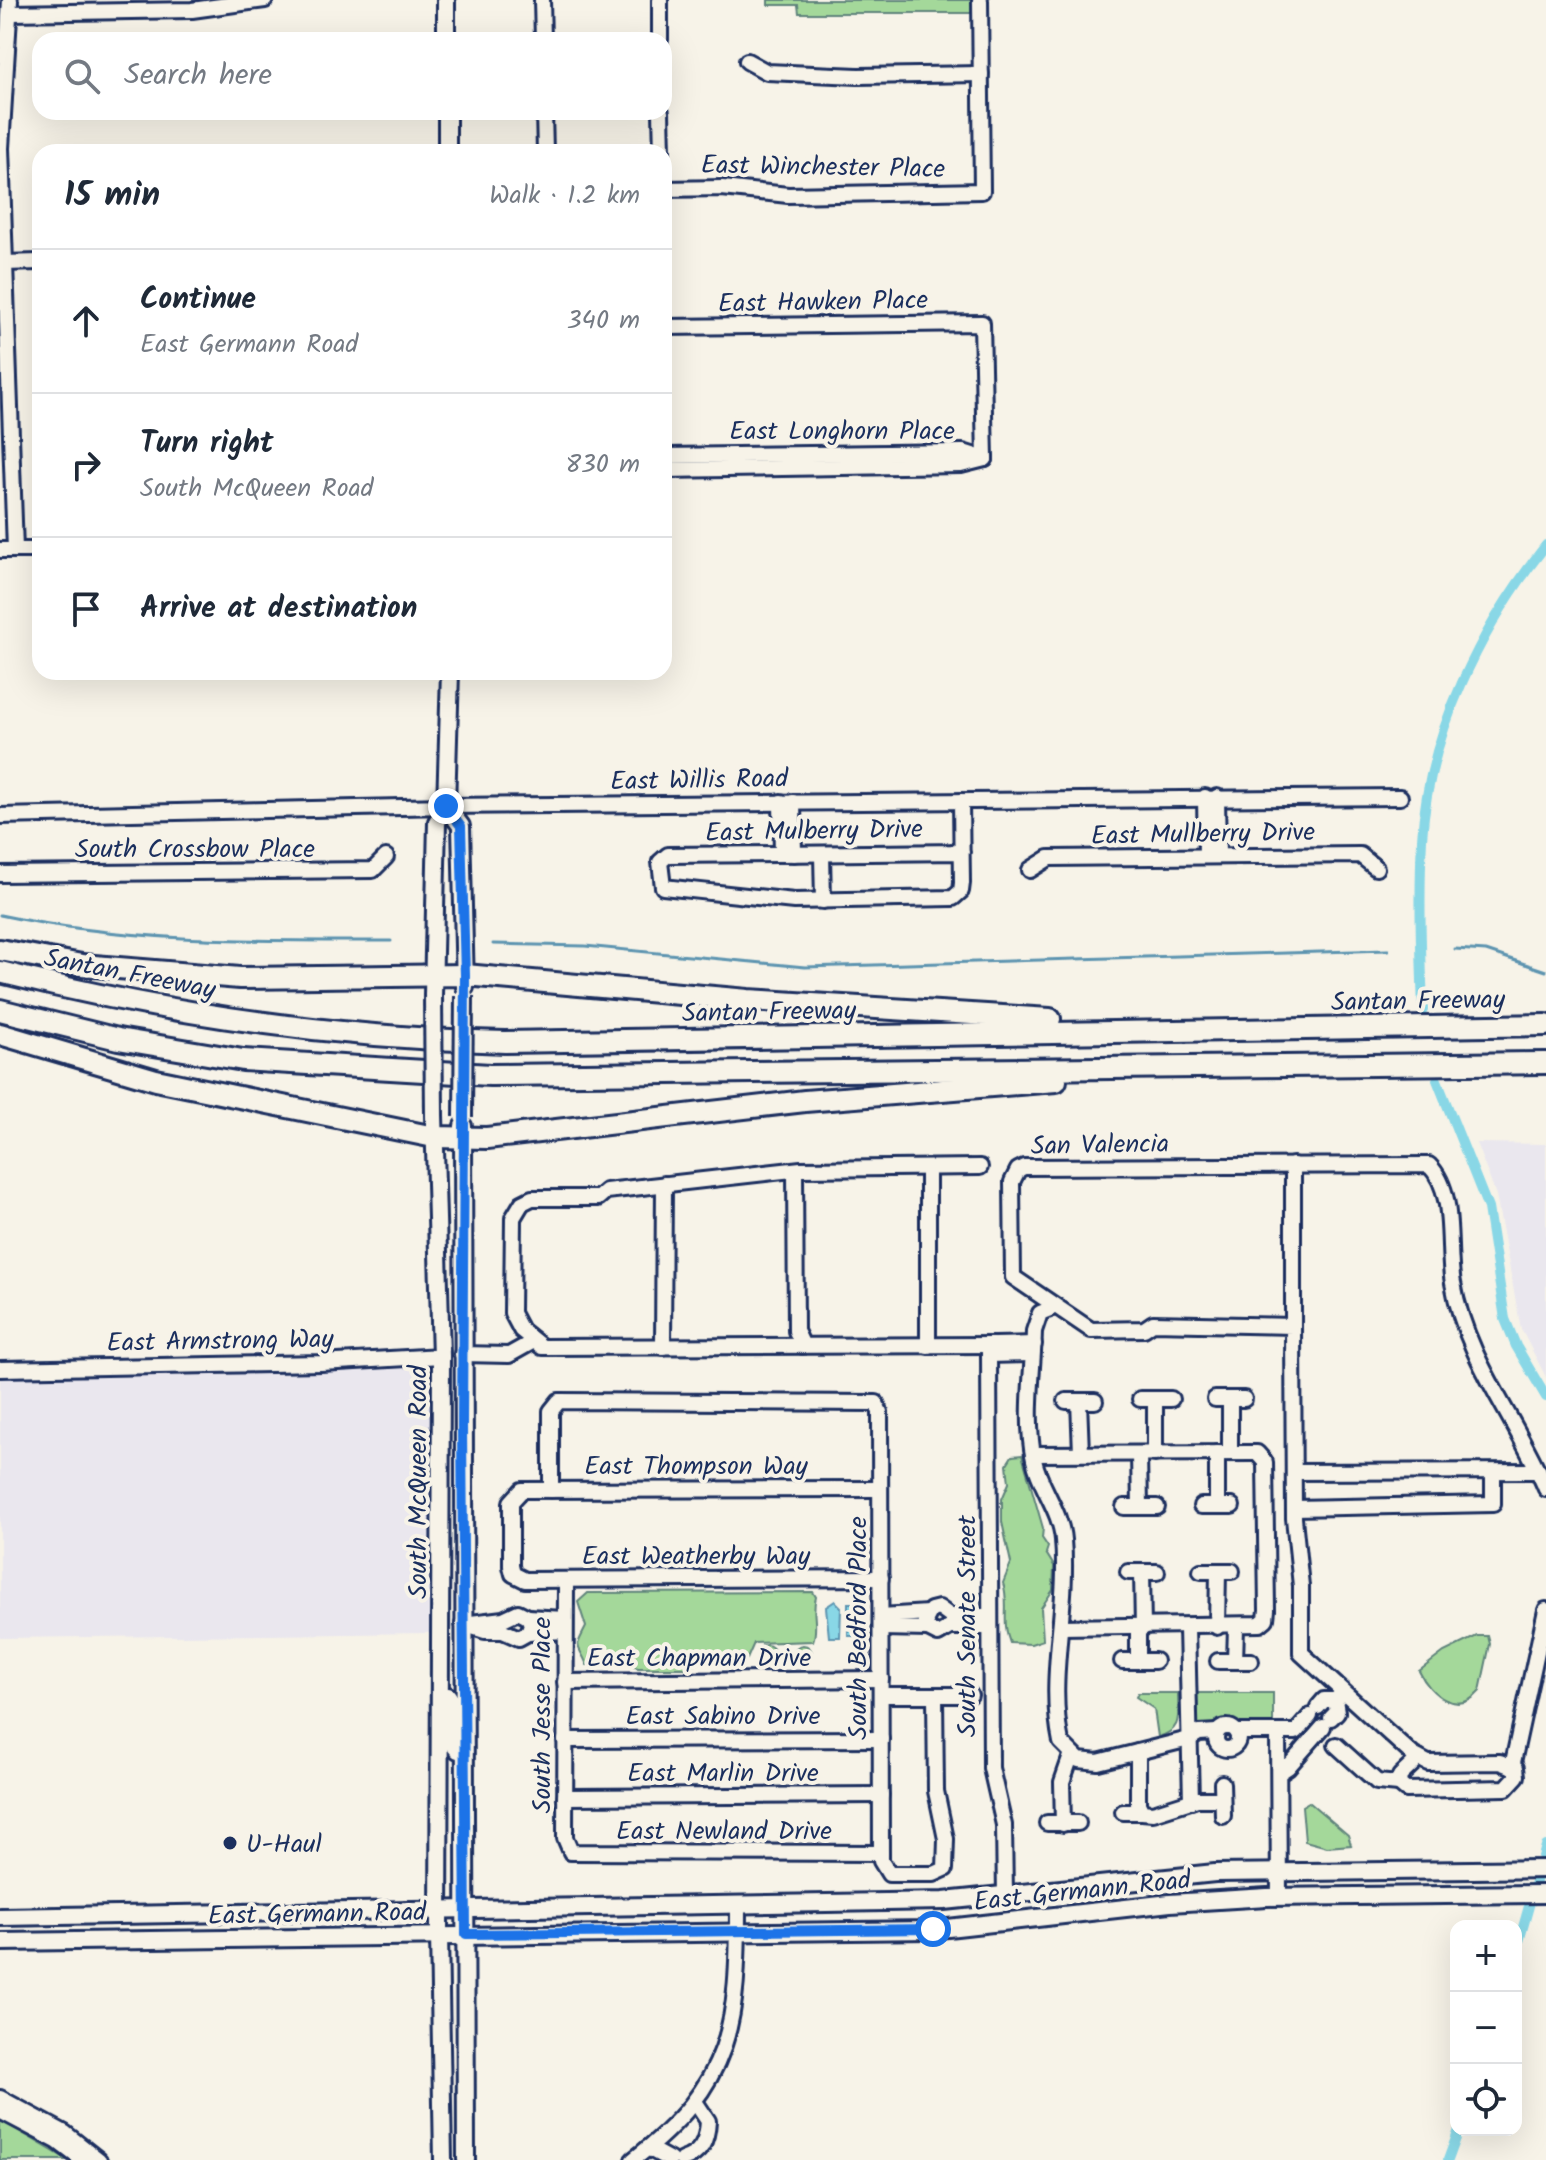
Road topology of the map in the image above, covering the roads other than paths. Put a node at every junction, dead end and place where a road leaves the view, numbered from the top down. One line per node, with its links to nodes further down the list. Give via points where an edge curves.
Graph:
1 (265, 0): 6 (street, via 192,10)
2 (446, 0): 7 (main road)
3 (542, 0): 8 (street)
4 (660, 0): 9 (street)
5 (980, 0): 11 (street)
6 (10, 6): 20 (street, via 1,148)
7 (446, 32)
8 (543, 32)
9 (660, 32)
10 (747, 61): 11 (street, via 767,72)
11 (981, 74): 18 (street, East Winchester Place, via 982,191 788,195)
12 (447, 120): 15 (main road)
13 (544, 120): 16 (street)
14 (661, 120): 17 (street)
15 (447, 144)
16 (545, 144)
17 (662, 144)
18 (672, 189)
19 (32, 262): 20 (street)
20 (3, 263): 26 (street)
21 (672, 327): 23 (street, East Hawken Place, via 982,323)
22 (672, 459): 24 (street, East Longhorn Place)
23 (985, 459): 24 (street, East Longhorn Place, via 963,452 934,459)
24 (683, 462): 25 (street, East Longhorn Place)
25 (672, 467)
26 (8, 550): 27 (street)
27 (32, 550)
28 (450, 680): 33 (main road, South McQueen Road)
29 (1211, 797): 30 (street, East Willis Road); 31 (street, East Willis Road); 38 (street)
30 (1400, 797)
31 (961, 801): 32 (street, East Willis Road); 35 (street)
32 (787, 802): 33 (street, East Willis Road); 36 (street)
33 (446, 806): 34 (street, East Willis Road); 46 (main road, South McQueen Road, via 437,822); 47 (main road, South McQueen Road, via 461,826)
34 (0, 816)
35 (962, 852): 37 (street, East Mulberry Drive); 43 (street, via 961,891 953,898)
36 (788, 854): 37 (street, East Mulberry Drive); 43 (street, East Mulberry Drive, via 668,855 660,862 663,887)
37 (822, 854): 43 (street)
38 (1212, 856): 40 (street, East Mullberry Drive, via 1360,855); 41 (street, East Mullberry Drive, via 1049,858)
39 (386, 857): 42 (street, South Crossbow Place, via 373,870)
40 (1376, 868)
41 (1030, 870)
42 (0, 874)
43 (823, 901)
44 (0, 950): 46 (highway, via 82,965 240,978)
45 (0, 972): 49 (highway, Santan Freeway, via 224,1018 413,1040)
46 (433, 973): 47 (highway); 54 (main road, South McQueen Road, bridge)
47 (465, 975): 49 (highway, via 1026,1019); 55 (main road, South McQueen Road, bridge)
48 (0, 1010): 53 (highway, via 118,1039 243,1060 447,1074)
49 (1398, 1025): 50 (highway, Santan Freeway)
50 (1546, 1025)
51 (0, 1034): 54 (highway, via 156,1080)
52 (1546, 1063): 53 (highway)
53 (1263, 1065): 55 (highway, via 1188,1076 1042,1081 805,1101)
54 (434, 1137): 55 (highway); 70 (main road, South McQueen Road)
55 (463, 1138): 69 (main road, South McQueen Road)
56 (1293, 1165): 61 (street, San Valencia, via 1018,1170 1012,1182 1013,1277); 62 (street); 79 (street, San Valencia, via 1429,1165 1439,1176 1453,1282 1475,1356)
57 (980, 1167): 58 (street)
58 (928, 1168): 59 (street); 65 (street)
59 (795, 1170): 60 (street); 64 (street, via 796,1331)
60 (664, 1184): 63 (street, via 606,1191 598,1198 532,1198 522,1203 513,1218 512,1313); 66 (street)
61 (1052, 1307): 62 (street, San Valencia, via 1091,1330 1144,1329 1153,1323); 67 (street, via 1037,1317)
62 (1293, 1326): 80 (street)
63 (534, 1341): 66 (street, via 542,1347); 69 (street, via 509,1355)
64 (803, 1346): 65 (street); 66 (street)
65 (928, 1346): 68 (street)
66 (663, 1347)
67 (1033, 1349): 68 (street); 77 (street)
68 (991, 1350): 98 (street, South Senate Street)
69 (462, 1354): 70 (main road); 101 (main road, South McQueen Road)
70 (441, 1356): 71 (street, East Armstrong Way); 100 (main road, South McQueen Road)
71 (0, 1369)
72 (1171, 1399): 78 (street, via 1147,1399)
73 (1230, 1399): 76 (street)
74 (1095, 1401): 75 (street, via 1072,1401)
75 (1081, 1453): 77 (street); 78 (street)
76 (1224, 1453): 78 (street); 85 (street, via 1224,1506); 106 (street, via 1257,1453 1266,1468 1266,1619 1256,1626)
77 (1033, 1454): 103 (street, via 1061,1526)
78 (1147, 1454): 87 (street)
79 (1539, 1471): 81 (street); 83 (street, San Valencia)
80 (1294, 1472): 81 (street); 89 (street)
81 (1493, 1472): 89 (street, via 1493,1504)
82 (880, 1489): 84 (street, East Thompson Way); 84 (street, South Bedford Place, via 876,1403 566,1400 554,1404 550,1415); 93 (street, South Bedford Place)
83 (1546, 1489)
84 (551, 1490): 92 (street, East Thompson Way, via 522,1490 514,1496)
85 (1201, 1506)
86 (1124, 1507): 87 (street)
87 (1140, 1507): 88 (street)
88 (1157, 1507)
89 (1294, 1508): 120 (street, via 1301,1653)
90 (1201, 1571): 105 (street, via 1225,1571)
91 (1142, 1572): 107 (street)
92 (513, 1574): 94 (street, East Weatherby Way, via 525,1580)
93 (881, 1578): 94 (street, East Weatherby Way); 99 (street, South Bedford Place)
94 (566, 1580): 102 (street, South Jesse Place)
95 (1546, 1610): 132 (street)
96 (928, 1613): 98 (street, via 939,1608 950,1616); 99 (street); 108 (street)
97 (528, 1617): 101 (street, via 518,1612); 102 (street); 109 (street)
98 (990, 1621): 108 (street, via 938,1634); 149 (street, South Senate Street, via 991,1768 1004,1825)
99 (881, 1622): 108 (street); 114 (street, South Bedford Place)
100 (442, 1623): 101 (main road); 116 (main road, South McQueen Road)
101 (463, 1624): 109 (street, via 515,1638); 130 (main road, South McQueen Road)
102 (565, 1625): 109 (street); 115 (street, South Jesse Place)
103 (1061, 1627): 107 (street); 129 (street, via 1059,1728)
104 (1187, 1627): 105 (street); 107 (street); 124 (street)
105 (1217, 1627): 106 (street)
106 (1236, 1627): 113 (street, via 1243,1661)
107 (1140, 1628): 111 (street)
108 (929, 1629)
109 (528, 1633)
110 (1122, 1661): 111 (street)
111 (1138, 1661): 112 (street)
112 (1155, 1661)
113 (1218, 1661)
114 (881, 1679): 115 (street, East Chapman Drive); 117 (street, South Bedford Place)
115 (565, 1682): 126 (street, South Jesse Place)
116 (442, 1692): 130 (main road, via 452,1703 454,1745); 152 (main road, South McQueen Road)
117 (881, 1695): 118 (street); 123 (street, South Bedford Place)
118 (935, 1695): 119 (street); 145 (street, via 936,1791 946,1839 945,1869 934,1874 889,1874)
119 (970, 1695)
120 (1339, 1696): 121 (street, via 1324,1700); 125 (street, via 1337,1712); 131 (street)
121 (1309, 1717): 122 (street, via 1296,1732); 125 (street)
122 (1278, 1736): 124 (street, via 1236,1737 1227,1727 1217,1737 1199,1733); 133 (street)
123 (881, 1739): 126 (street, East Sabino Drive); 136 (street, South Bedford Place)
124 (1189, 1739): 128 (street); 139 (street)
125 (1311, 1739): 133 (street)
126 (565, 1740): 137 (street, South Jesse Place)
127 (1336, 1745): 135 (street, via 1377,1782)
128 (1138, 1752): 129 (street, via 1098,1762); 141 (street)
129 (1071, 1756): 143 (street, via 1062,1782 1071,1823)
130 (465, 1757): 153 (main road, South McQueen Road)
131 (1419, 1758): 132 (street, via 1428,1763 1500,1762); 135 (street, via 1400,1776)
132 (1512, 1767): 135 (street, via 1517,1776 1506,1788 1406,1790)
133 (1279, 1773): 147 (street)
134 (1222, 1783): 138 (street)
135 (1399, 1784)
136 (881, 1795): 137 (street, East Marlin Drive); 145 (street, South Bedford Place)
137 (565, 1797): 144 (street, South Jesse Place)
138 (1222, 1799): 139 (street); 142 (street)
139 (1191, 1801): 141 (street)
140 (1123, 1812): 141 (street)
141 (1142, 1812)
142 (1223, 1816)
143 (1047, 1823)
144 (568, 1849): 145 (street, East Newland Drive, via 583,1854)
145 (881, 1853)
146 (1538, 1869): 147 (main road, East Germann Road)
147 (1281, 1872): 149 (main road, East Germann Road, via 1161,1877); 150 (street)
148 (1546, 1894): 150 (main road, East Germann Road)
149 (1005, 1896): 151 (main road, East Germann Road); 156 (main road)
150 (1279, 1897): 156 (main road, East Germann Road, via 1170,1903)
151 (738, 1904): 153 (main road, East Germann Road); 157 (street)
152 (439, 1908): 153 (main road, East Germann Road); 154 (main road, East Germann Road); 158 (main road, South McQueen Road)
153 (466, 1908): 159 (main road, South McQueen Road)
154 (195, 1913): 155 (main road, East Germann Road); 160 (main road)
155 (0, 1917)
156 (1006, 1923): 157 (main road, East Germann Road, via 930,1930)
157 (738, 1931): 159 (main road, East Germann Road); 163 (street, via 736,1994 727,2038)
158 (439, 1934): 159 (main road, East Germann Road); 160 (main road, East Germann Road); 168 (main road, South McQueen Road)
159 (466, 1934): 169 (main road, South McQueen Road)
160 (194, 1939): 161 (main road, East Germann Road)
161 (0, 1942)
162 (1, 2103): 166 (street); 167 (street, via 65,2133)
163 (696, 2103): 164 (street); 171 (street, via 708,2121 705,2142)
164 (648, 2148): 165 (street); 170 (street)
165 (667, 2159)
166 (82, 2160)
167 (99, 2160)
168 (443, 2160)
169 (466, 2160)
170 (633, 2160)
171 (682, 2160)

